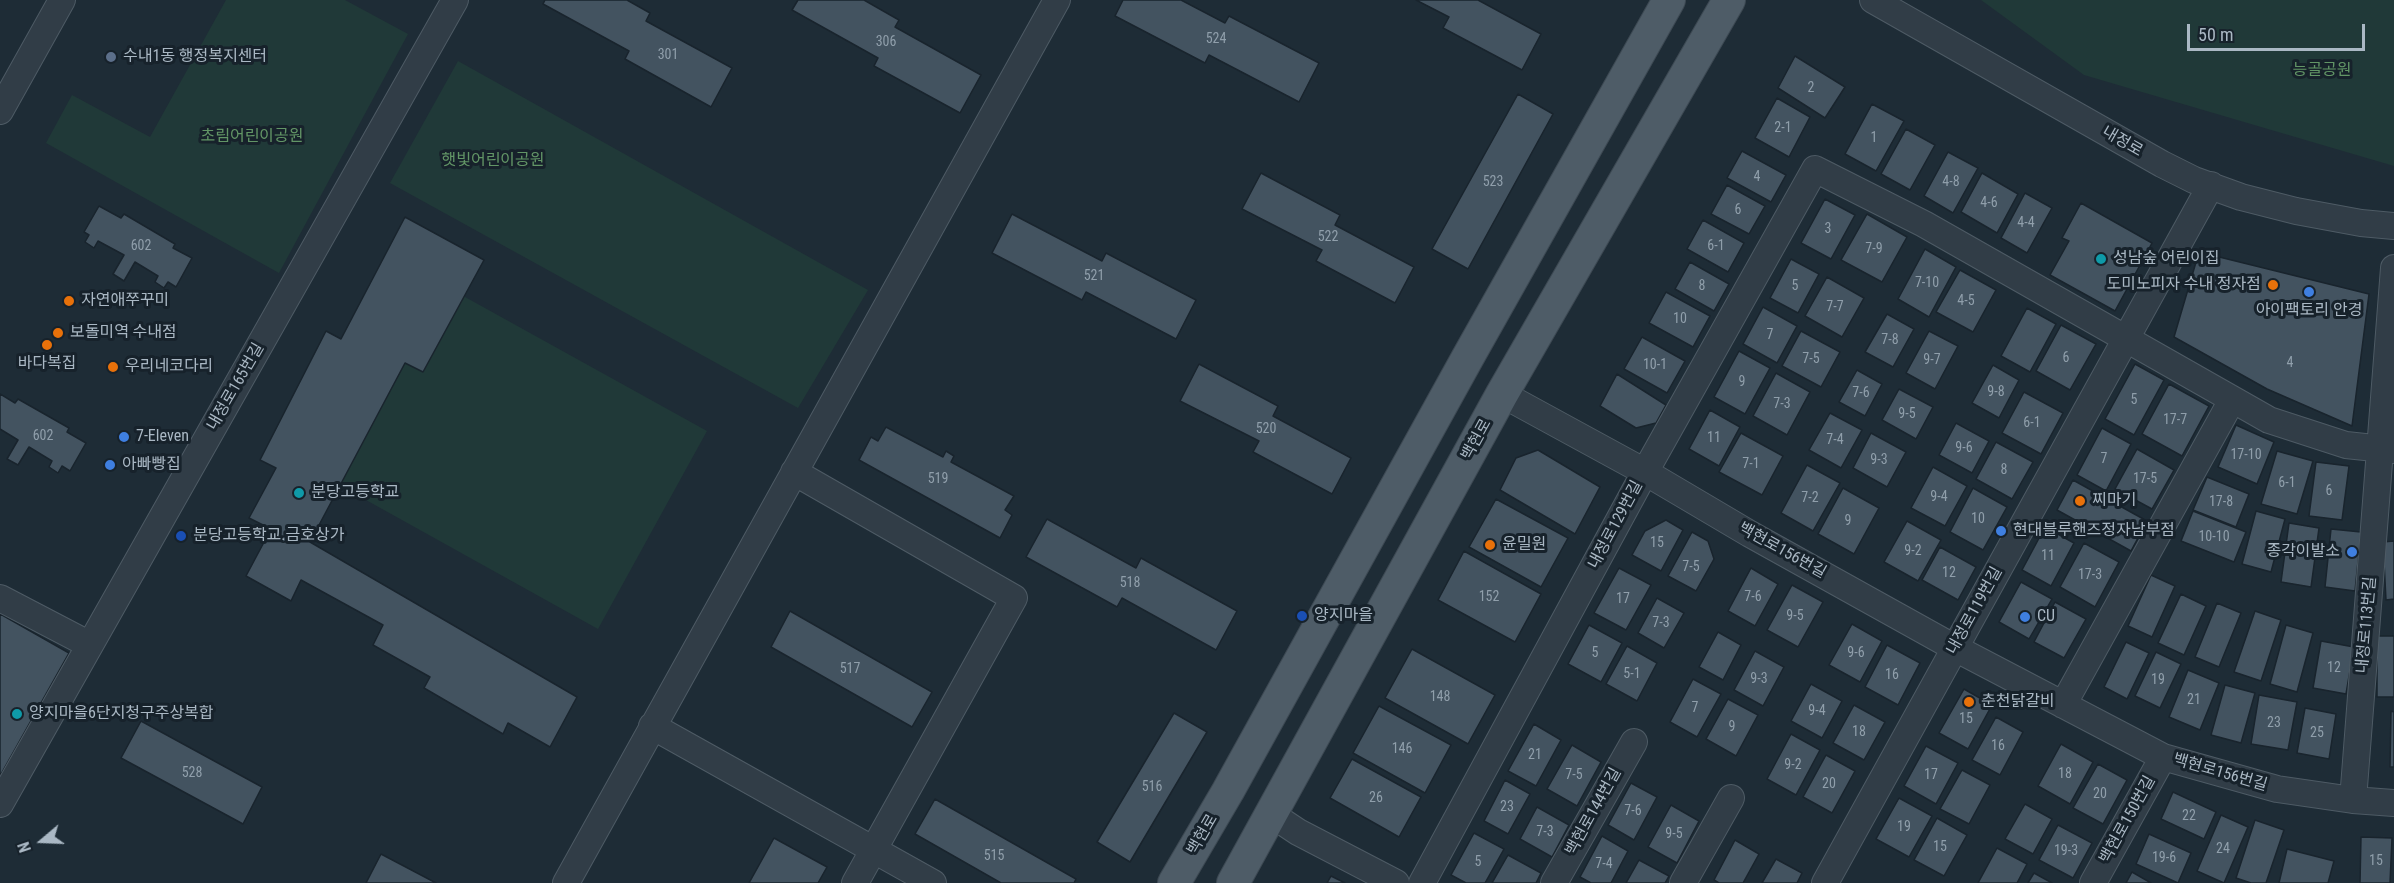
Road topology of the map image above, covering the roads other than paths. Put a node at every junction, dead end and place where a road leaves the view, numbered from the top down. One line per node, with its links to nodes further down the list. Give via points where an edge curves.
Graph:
1 (62, 0): 7 (street)
2 (455, 0): 18 (street, 내정로165번길)
3 (1057, 0): 15 (street)
4 (1669, 0): 33 (main road, 백현로)
5 (1729, 0): 12 (main road, 백현로)
6 (1873, 0): 8 (street, 내정로, via 2162,164)
7 (0, 111)
8 (2211, 185): 9 (street, 내정로, via 2296,211); 11 (street, 내정로119번길)
9 (2394, 226)
10 (2394, 268): 14 (street, 내정로113번길)
11 (2126, 340): 13 (street); 16 (street, 내정로129번길, via 1924,224 1815,169); 19 (street, 내정로119번길)
12 (1502, 394): 16 (street, 백현로156번길); 28 (main road, 백현로)
13 (2232, 400): 14 (street, via 2269,420 2346,445); 20 (street)
14 (2386, 450): 25 (street, 내정로113번길)
15 (794, 472): 21 (street); 29 (street, via 1014,598)
16 (1645, 472): 19 (street, 백현로156번길); 36 (street, 내정로129번길)
17 (0, 598): 18 (street)
18 (90, 645): 27 (street, 내정로165번길)
19 (1955, 648): 20 (street, 백현로156번길); 39 (street, 내정로119번길)
20 (2063, 705): 23 (street, 백현로156번길)
21 (652, 726): 29 (street); 30 (street)
22 (1634, 742): 37 (street, 백현로144번길)
23 (2163, 757): 25 (street, 백현로156번길, via 2268,787); 40 (street, 백현로150번길)
24 (1731, 798): 38 (street)
25 (2353, 800): 26 (street, 백현로156번길)
26 (2394, 803)
27 (0, 804)
28 (1271, 814): 34 (main road, 백현로); 35 (street)
29 (873, 849): 31 (street); 32 (street)
30 (566, 883)
31 (855, 883)
32 (933, 883)
33 (1174, 883)
34 (1233, 883)
35 (1396, 883)
36 (1422, 883)
37 (1554, 883)
38 (1683, 883)
39 (1825, 883)
40 (2093, 883)

